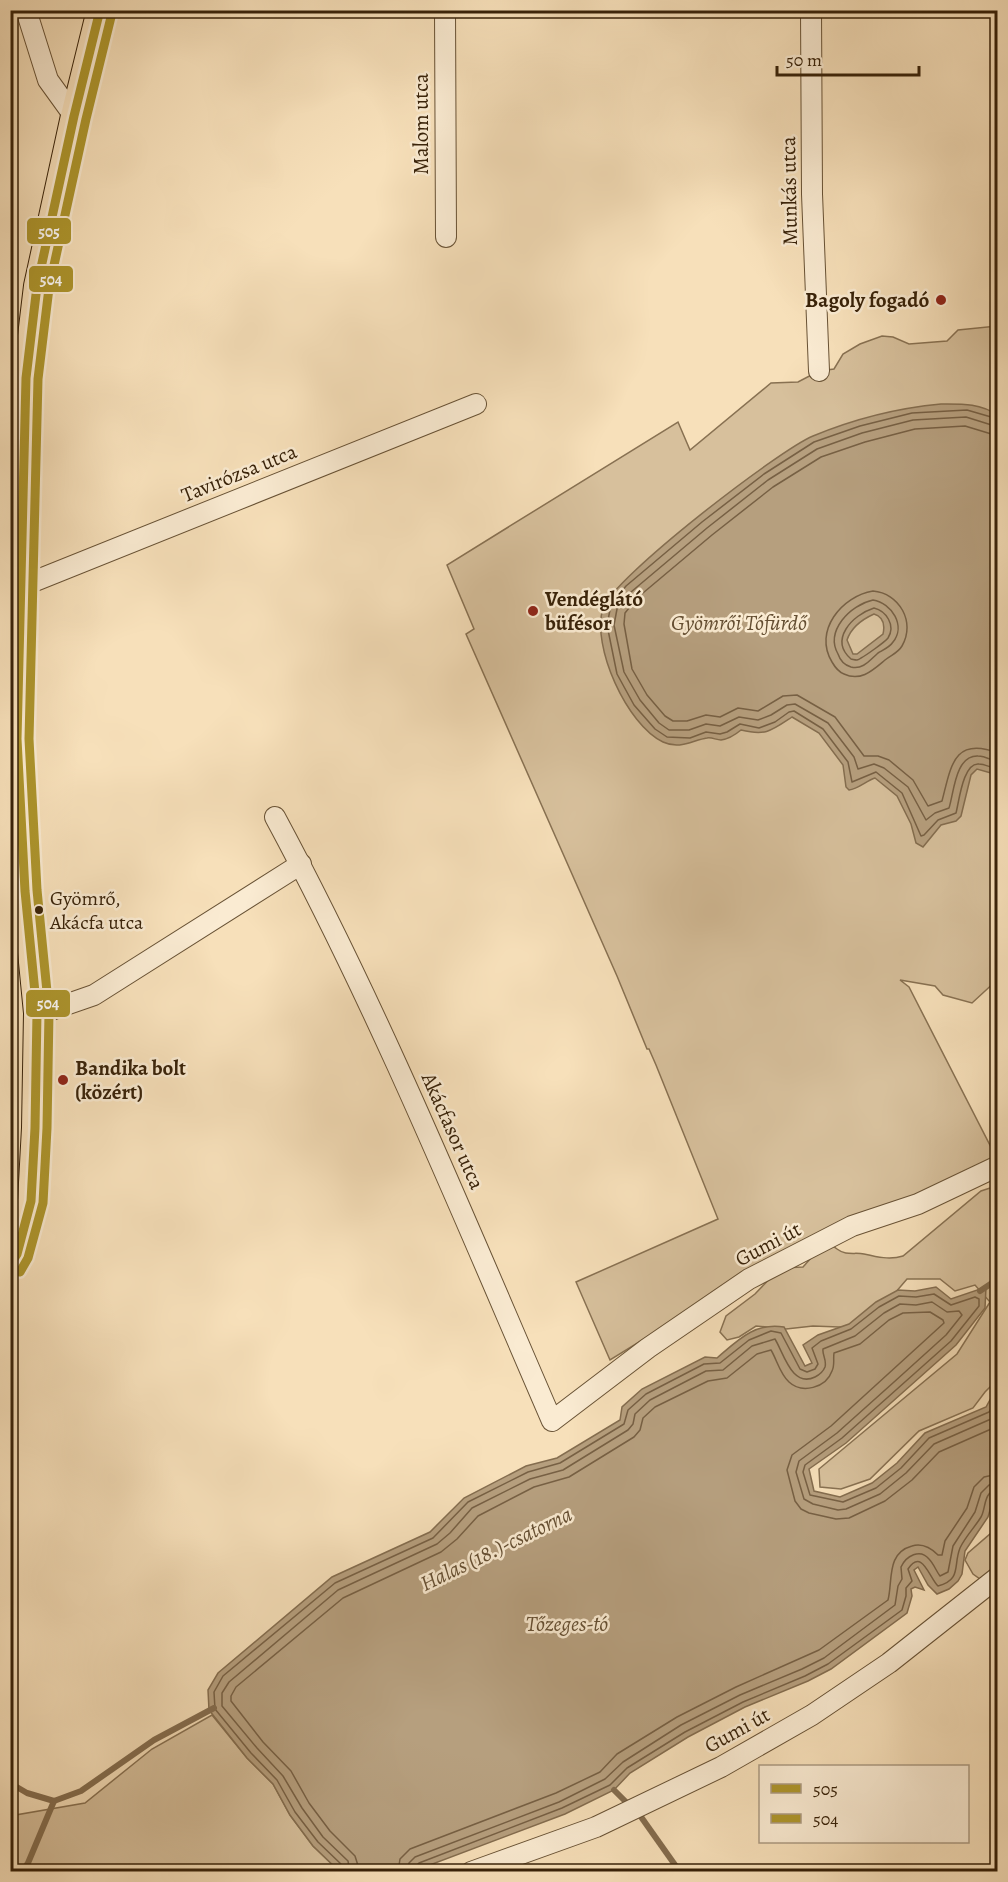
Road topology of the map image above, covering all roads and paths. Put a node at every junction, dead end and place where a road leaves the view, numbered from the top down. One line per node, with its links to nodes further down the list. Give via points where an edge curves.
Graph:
1 (26, 10): 5 (street, via 48,80)
2 (100, 10): 5 (main road)
3 (445, 10): 6 (street, Malom utca)
4 (811, 10): 7 (street, Munkás utca, via 812,194)
5 (74, 116): 9 (main road, via 37,286 26,378)
6 (446, 237)
7 (819, 371)
8 (476, 404): 9 (street, Tavirózsa utca)
9 (17, 579): 12 (main road, via 17,739 25,891)
10 (275, 817): 11 (street, Akácfasor utca)
11 (301, 864): 12 (street, via 94,995); 15 (street, Akácfasor utca, via 410,1093)
12 (37, 1013): 14 (main road, via 31,1201)
13 (998, 1166): 15 (street, Gumi út, via 918,1204 852,1226 748,1280 648,1348)
14 (10, 1266)
15 (552, 1421)
16 (998, 1577): 17 (street, Gumi út, via 812,1715 721,1767 596,1827)
17 (471, 1872)

